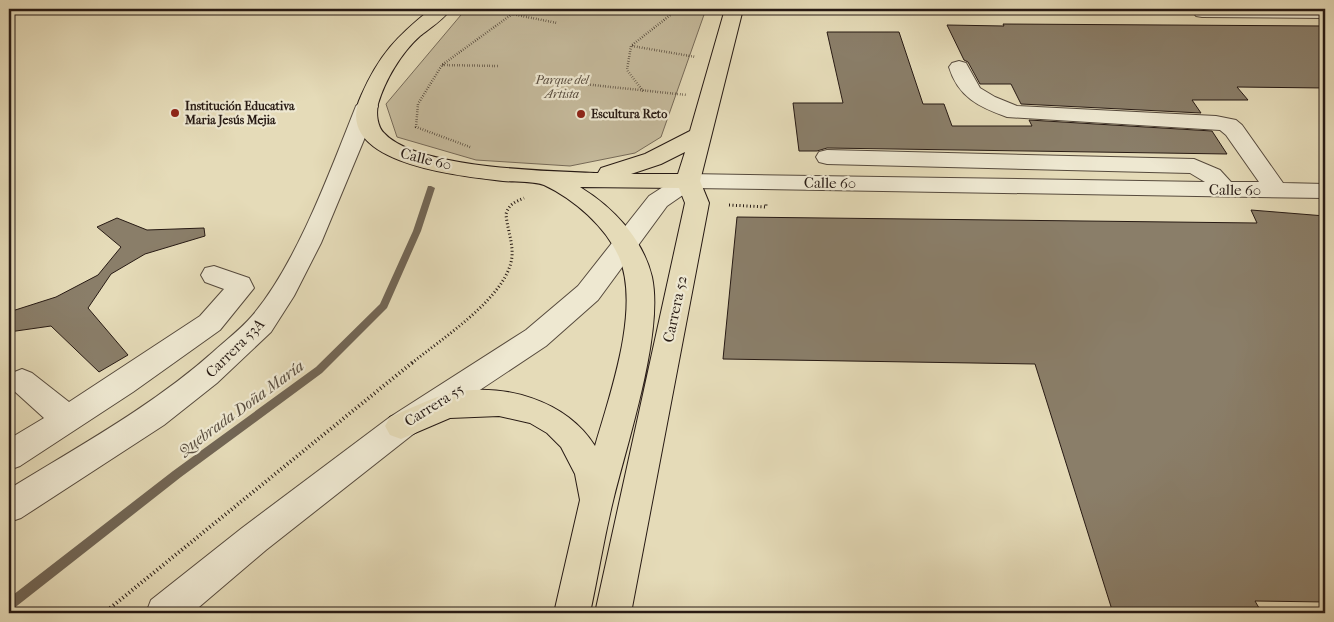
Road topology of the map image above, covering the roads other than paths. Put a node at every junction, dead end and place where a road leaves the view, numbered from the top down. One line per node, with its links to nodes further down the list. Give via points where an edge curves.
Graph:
1 (441, 9): 6 (main road, via 397,48)
2 (734, 9): 7 (main road)
3 (1202, 12): 4 (street)
4 (1325, 13)
5 (959, 67): 13 (street, via 962,82 972,92 988,103 1015,112 1228,125)
6 (367, 106): 9 (main road, Calle 60, via 367,123 376,138 394,152 420,161 471,170); 22 (street, Carrera 53A, via 340,175 297,265 264,322 204,380)
7 (700, 135): 10 (main road, via 647,161); 11 (main road)
8 (828, 158): 12 (street, via 1194,166 1212,175)
9 (548, 178): 10 (main road, Calle 60); 15 (main road, via 592,205)
10 (583, 179): 11 (main road, Calle 60)
11 (688, 181): 12 (street, Calle 60); 15 (street, Carrera 55, via 658,201); 25 (main road, Carrera 52, via 697,204)
12 (1224, 189): 13 (street, Calle 60)
13 (1276, 190): 14 (street, Calle 60)
14 (1325, 191)
15 (626, 245): 19 (street, Carrera 55, via 588,293 536,338); 21 (main road, via 638,275 641,314 619,418)
16 (214, 274): 18 (street, via 241,288 210,323)
17 (22, 381): 18 (street)
18 (67, 419): 20 (street)
19 (400, 426): 21 (main road, via 450,406 501,402 527,408 570,434 585,454 593,478); 23 (street, Carrera 55)
20 (9, 456)
21 (595, 504): 24 (main road)
22 (9, 507)
23 (164, 613)
24 (572, 613)
25 (613, 613)

